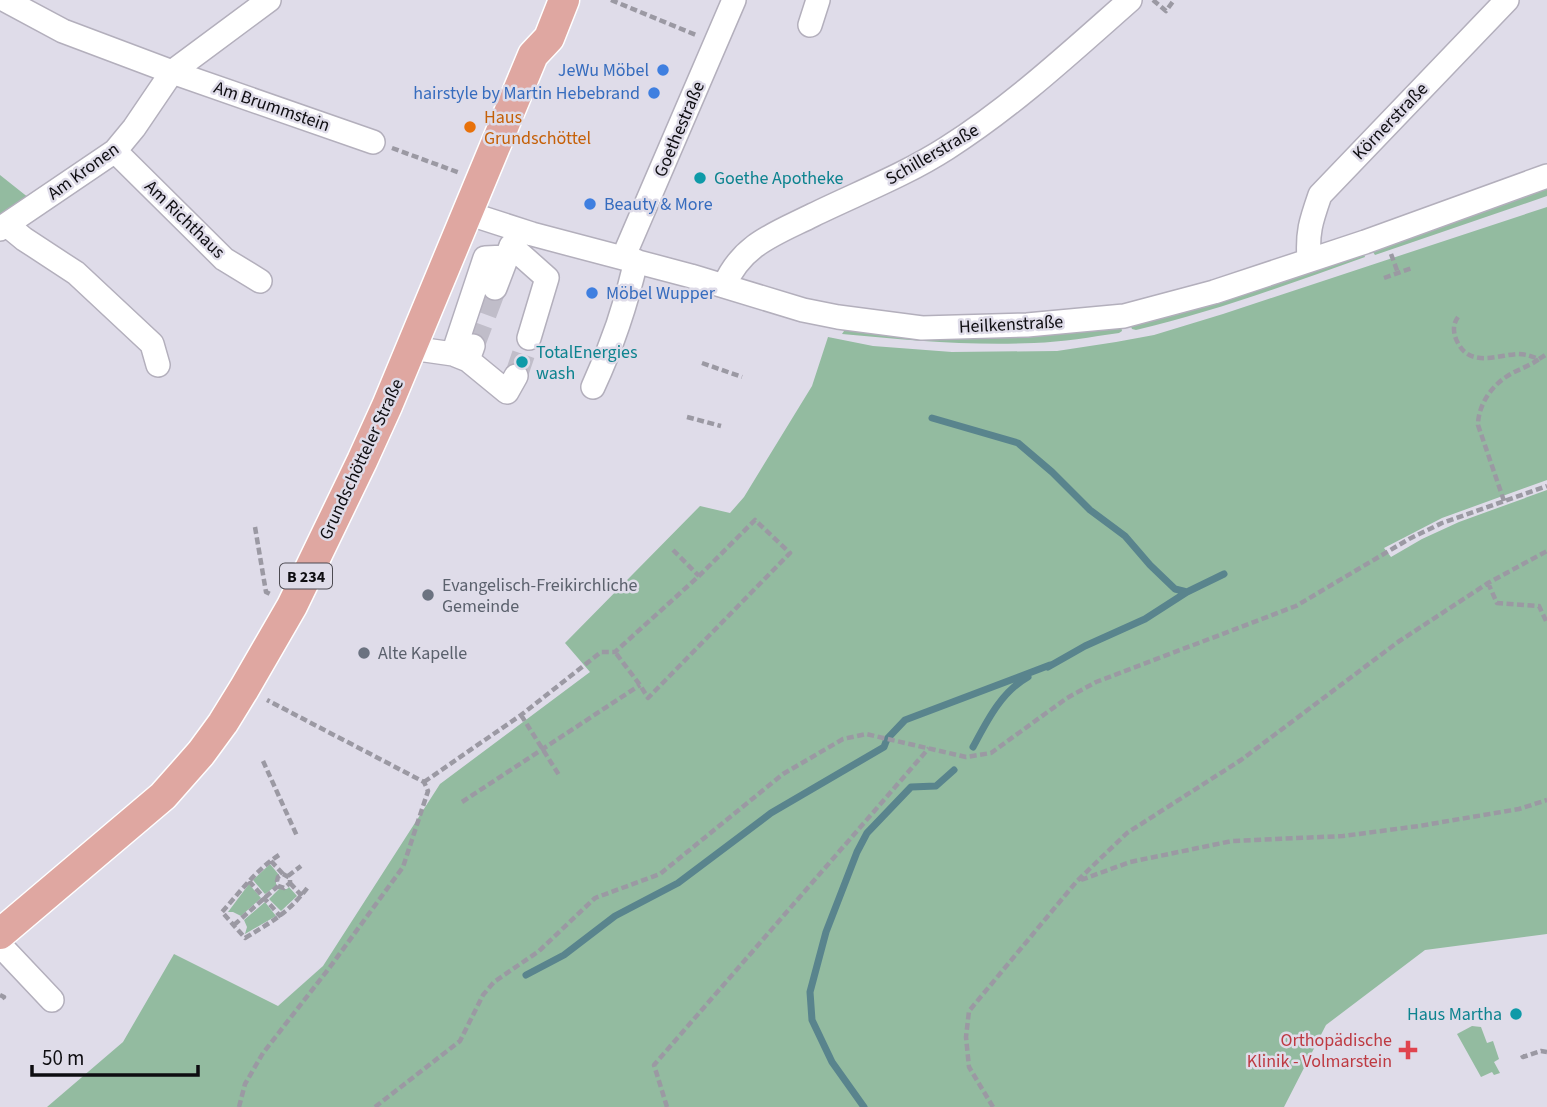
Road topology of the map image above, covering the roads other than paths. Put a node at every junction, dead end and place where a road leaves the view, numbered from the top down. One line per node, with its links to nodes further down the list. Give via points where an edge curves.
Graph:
1 (5, 0): 11 (street, Am Brummstein, via 63,31)
2 (269, 0): 11 (street, Am Kronen)
3 (544, 0): 10 (main road, Grundschötteler Straße / B 234, via 532,32)
4 (564, 0): 10 (main road, Grundschötteler Straße / B 234, via 549,38)
5 (734, 0): 18 (street, Goethestraße)
6 (818, 0): 9 (street)
7 (1130, 0): 21 (street, Schillerstraße, via 996,115 895,177 766,238 745,253)
8 (1507, 0): 19 (street, Körnerstraße, via 1320,195 1310,225)
9 (810, 25)
10 (533, 55): 15 (main road, Grundschötteler Straße / B 234)
11 (172, 72): 12 (street, Am Brummstein); 13 (street, Am Kronen)
12 (373, 142)
13 (115, 151): 16 (street, Am Kronen); 20 (street, Am Richthaus, via 224,259)
14 (1547, 176): 19 (street, Heilkenstraße)
15 (467, 213): 17 (street, Heilkenstraße); 24 (main road, Grundschötteler Straße / B 234)
16 (4, 227): 26 (street, Am Kronen, via 76,274 152,344)
17 (511, 244): 18 (street, Heilkenstraße); 22 (street); 23 (street, via 547,278); 25 (street, via 485,258)
18 (630, 259): 21 (street, Heilkenstraße); 28 (street, Goethestraße, via 627,300)
19 (1309, 260): 21 (street, Heilkenstraße, via 1124,316 1027,325 922,328 838,317)
20 (260, 281)
21 (724, 286)
22 (495, 288)
23 (529, 338)
24 (411, 348): 25 (street); 29 (main road, Grundschötteler Straße / B 234, via 292,606 223,723 163,796)
25 (465, 353): 27 (street, via 507,392)
26 (158, 365)
27 (516, 376)
28 (593, 387)
29 (0, 934)
30 (0, 945): 31 (street)
31 (52, 1000)

